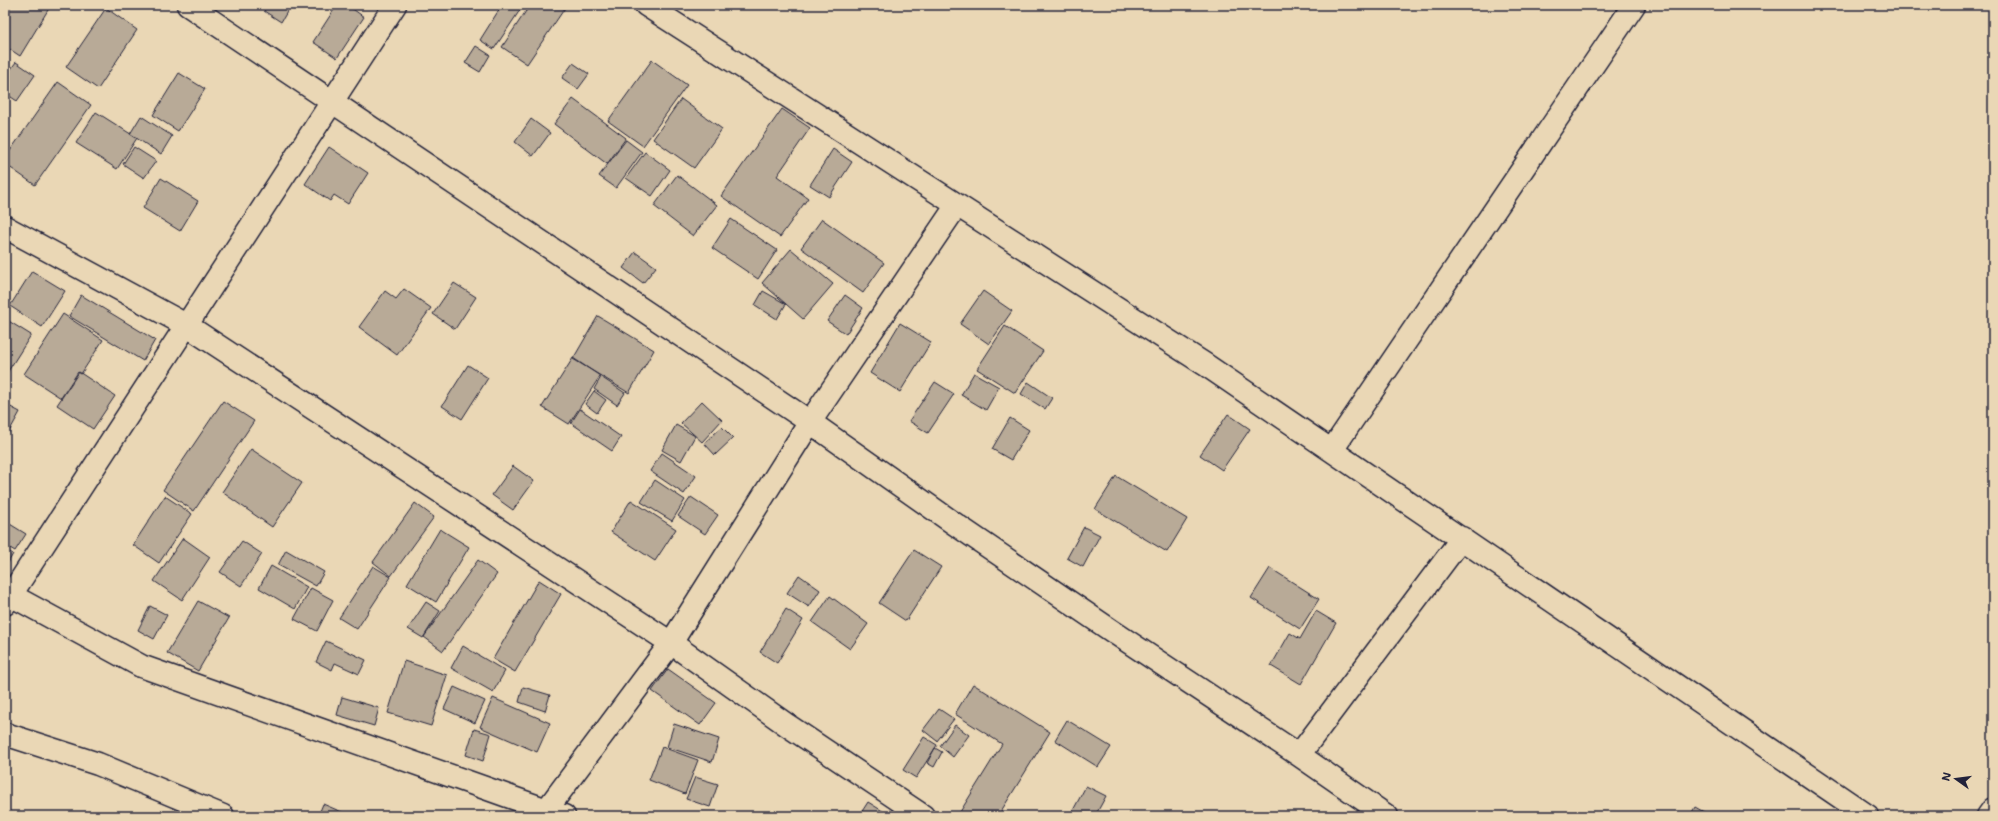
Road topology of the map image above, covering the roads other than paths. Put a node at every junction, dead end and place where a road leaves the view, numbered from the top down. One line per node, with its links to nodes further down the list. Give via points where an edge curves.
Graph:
1 (188, 5): 5 (street)
2 (395, 5): 5 (street)
3 (646, 5): 6 (street)
4 (1634, 5): 10 (street)
5 (331, 101): 8 (street); 9 (street)
6 (957, 206): 9 (street); 10 (street, via 1206,365)
7 (5, 227): 8 (street)
8 (186, 325): 12 (street); 13 (street)
9 (810, 422): 13 (street); 15 (street, via 1112,631)
10 (1332, 450): 11 (street)
11 (1462, 538): 15 (street); 21 (street)
12 (7, 597): 17 (street, via 141,666)
13 (671, 643): 17 (street); 19 (street)
14 (5, 734): 18 (street, via 98,764)
15 (1299, 755): 20 (street)
16 (1993, 809): 22 (street)
17 (551, 814)
18 (223, 816)
19 (923, 816)
20 (1387, 816)
21 (1868, 816)
22 (1988, 816)

